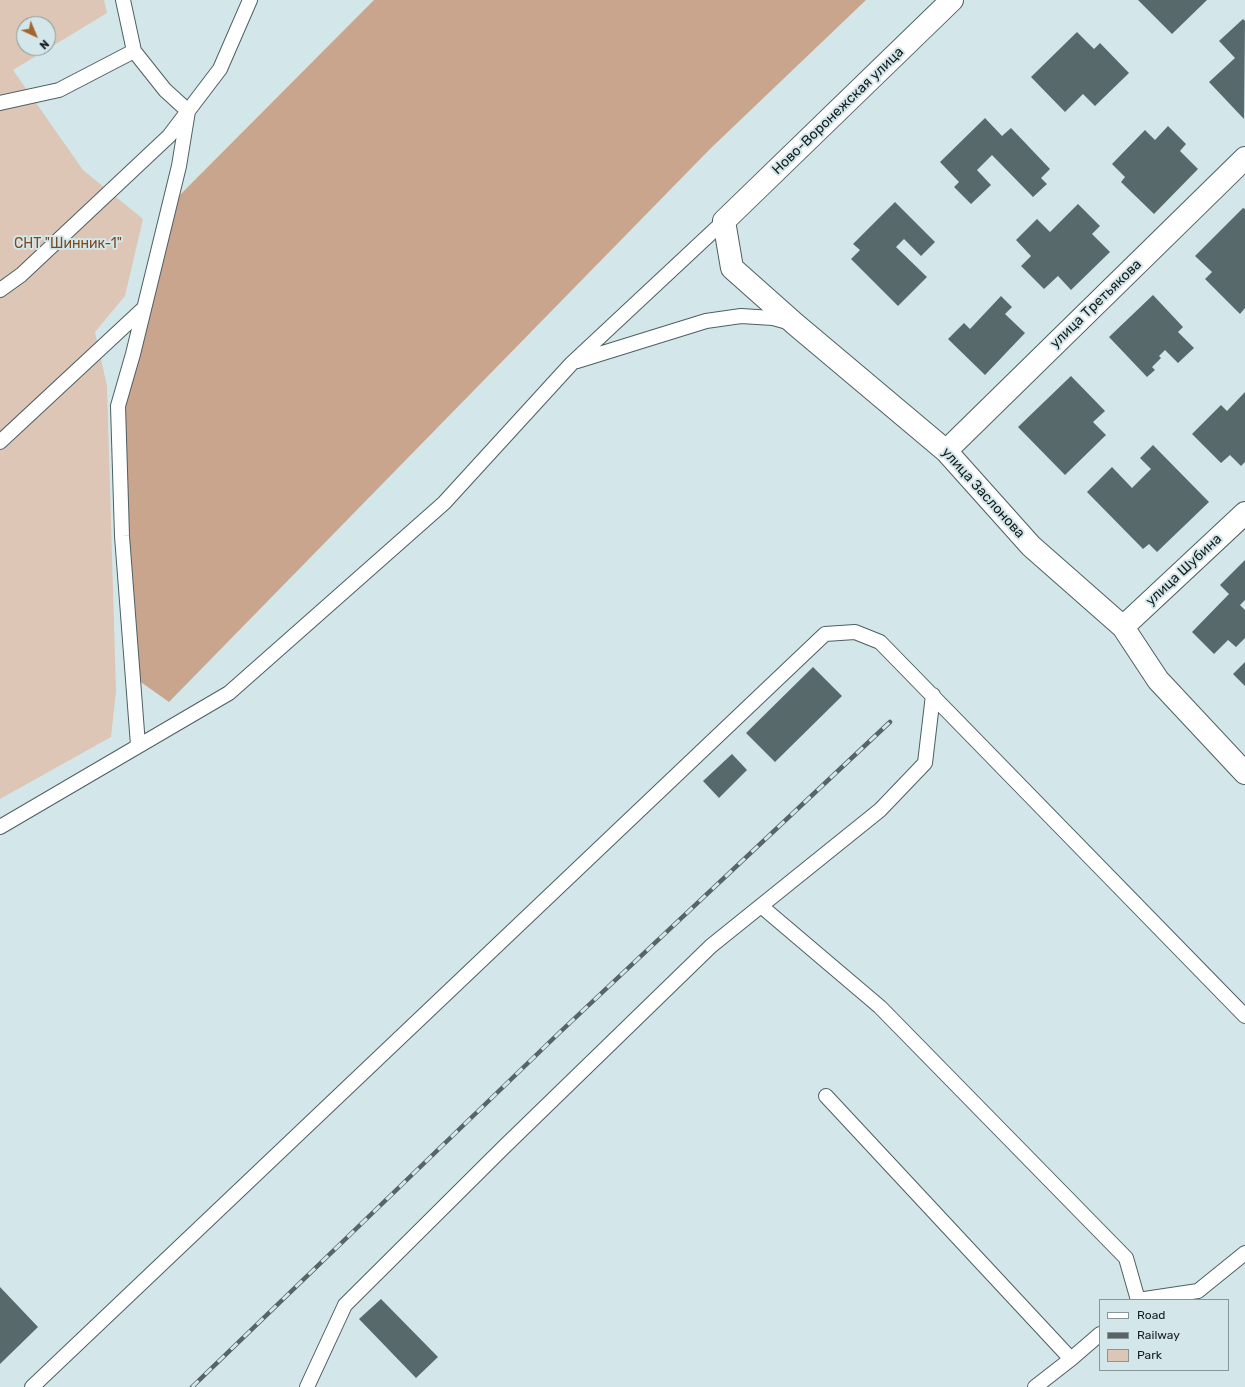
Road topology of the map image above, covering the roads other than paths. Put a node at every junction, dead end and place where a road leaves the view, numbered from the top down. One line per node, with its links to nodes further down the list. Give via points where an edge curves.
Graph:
1 (123, 0): 4 (lane)
2 (250, 0): 6 (lane, via 220,69)
3 (952, 0): 8 (street, Ново-Воронежская улица)
4 (134, 51): 5 (lane, via 59,90); 6 (lane, via 165,90)
5 (0, 103)
6 (188, 111): 9 (lane, via 163,142 21,275); 10 (lane, via 179,166)
7 (1245, 158): 14 (street, улица Третьякова)
8 (724, 221): 11 (street, улица Заслонова, via 732,268); 12 (lane)
9 (0, 290)
10 (144, 308): 13 (lane); 18 (lane, via 118,406 122,536)
11 (795, 324): 12 (lane, via 772,318 741,316 706,321); 14 (street, улица Заслонова)
12 (572, 363): 18 (lane, via 444,503 353,584 229,693)
13 (0, 442)
14 (946, 451): 16 (street, улица Заслонова, via 1031,546)
15 (1245, 513): 16 (street, улица Шубина)
16 (1123, 627): 19 (street, улица Заслонова, via 1158,680)
17 (933, 696): 21 (lane, via 925,763 880,810); 22 (lane); 29 (lane, via 880,642 855,632 825,634)
18 (138, 745): 20 (lane)
19 (1245, 773)
20 (0, 827)
21 (761, 906): 25 (lane, via 880,1007 1126,1258); 30 (lane, via 711,946 345,1305)
22 (1245, 1016)
23 (826, 1096): 28 (lane)
24 (1245, 1253): 26 (lane, via 1198,1291)
25 (1138, 1299)
26 (1145, 1299)
27 (1099, 1335): 28 (lane)
28 (1071, 1360): 31 (lane)
29 (32, 1387)
30 (307, 1387)
31 (1035, 1387)

